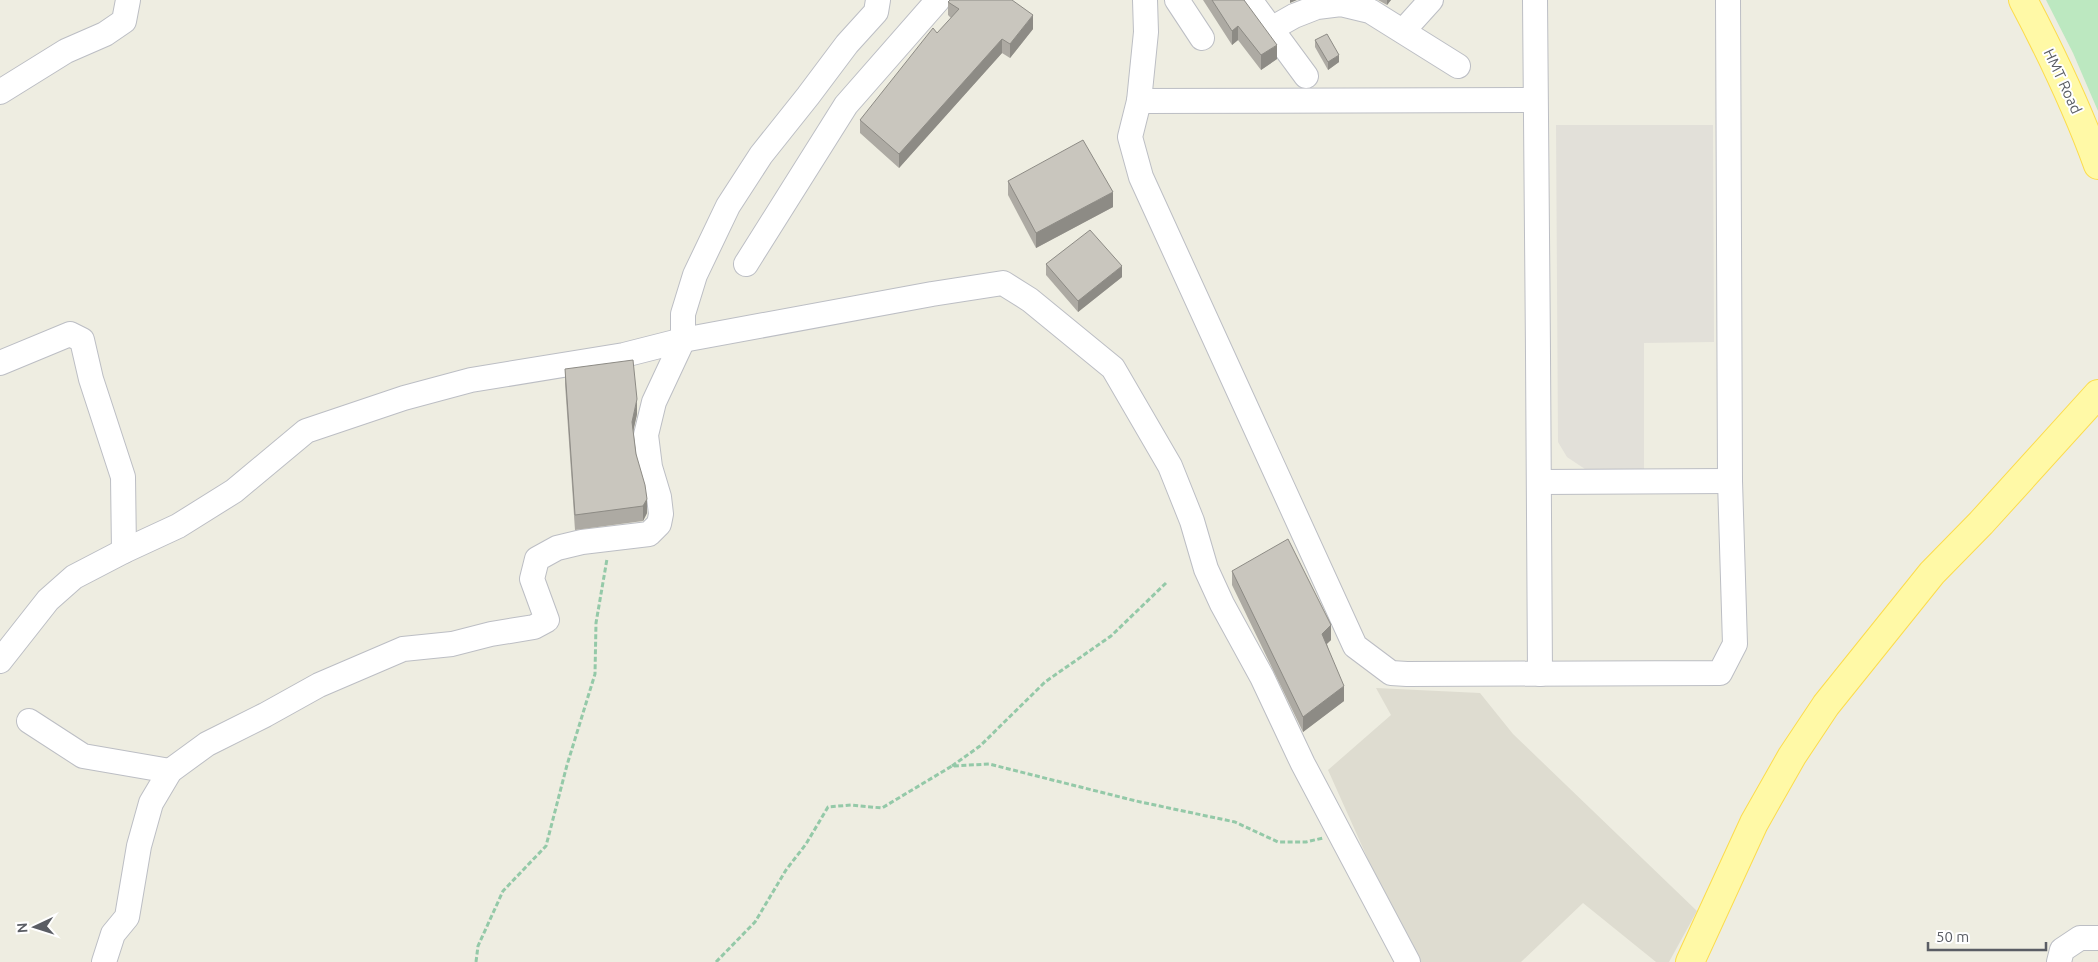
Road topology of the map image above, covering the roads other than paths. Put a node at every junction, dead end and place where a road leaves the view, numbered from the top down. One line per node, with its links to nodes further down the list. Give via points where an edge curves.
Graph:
1 (128, 0): 17 (street, via 124,21 105,34 66,50)
2 (878, 0): 23 (street, via 876,12 847,44 761,155 728,206 695,275 683,314)
3 (938, 0): 22 (street, via 846,105)
4 (1145, 0): 19 (street, via 1146,32)
5 (1177, 0): 14 (street)
6 (1250, 0): 12 (street)
7 (1430, 0): 13 (street)
8 (1535, 0): 18 (street)
9 (1728, 0): 26 (street)
10 (2023, 0): 21 (main road, HMT Road, via 2059,68)
11 (2038, 0): 20 (main road, HMT Road, via 2067,53)
12 (1271, 29): 13 (street, via 1316,7 1341,4 1370,11); 16 (street)
13 (1403, 31): 15 (street)
14 (1202, 38)
15 (1458, 66)
16 (1306, 76)
17 (0, 92)
18 (1535, 100): 19 (street); 27 (street)
19 (1139, 101): 30 (street, via 1130,137 1142,177 1355,646 1391,673)
20 (2098, 122)
21 (2098, 165)
22 (746, 264)
23 (683, 340): 28 (street, via 624,355 472,380 404,398 306,431 234,491 178,526); 32 (street, via 654,402 646,435 650,467 659,497 659,524 649,534 582,542 557,548 536,559 532,579 547,620 534,627 452,644 403,649 319,685 207,744); 35 (street, via 1003,283 1030,300 1113,368 1170,466 1192,521 1206,569 1222,604)
24 (0, 363): 28 (street, via 70,334 82,340 91,379 123,477)
25 (2098, 394): 36 (main road, via 1932,573 1826,705 1754,823)
26 (1730, 481): 27 (street); 30 (street, via 1735,644 1720,674)
27 (1540, 482): 30 (street)
28 (124, 550): 29 (street, via 74,577 48,600)
29 (0, 661)
30 (1540, 674)
31 (29, 720): 32 (street, via 83,756)
32 (170, 772): 34 (street, via 151,802 139,846 127,917 113,934)
33 (2098, 938): 37 (street, via 2080,938 2062,950)
34 (104, 962)
35 (1408, 962)
36 (1690, 962)
37 (2059, 962)

